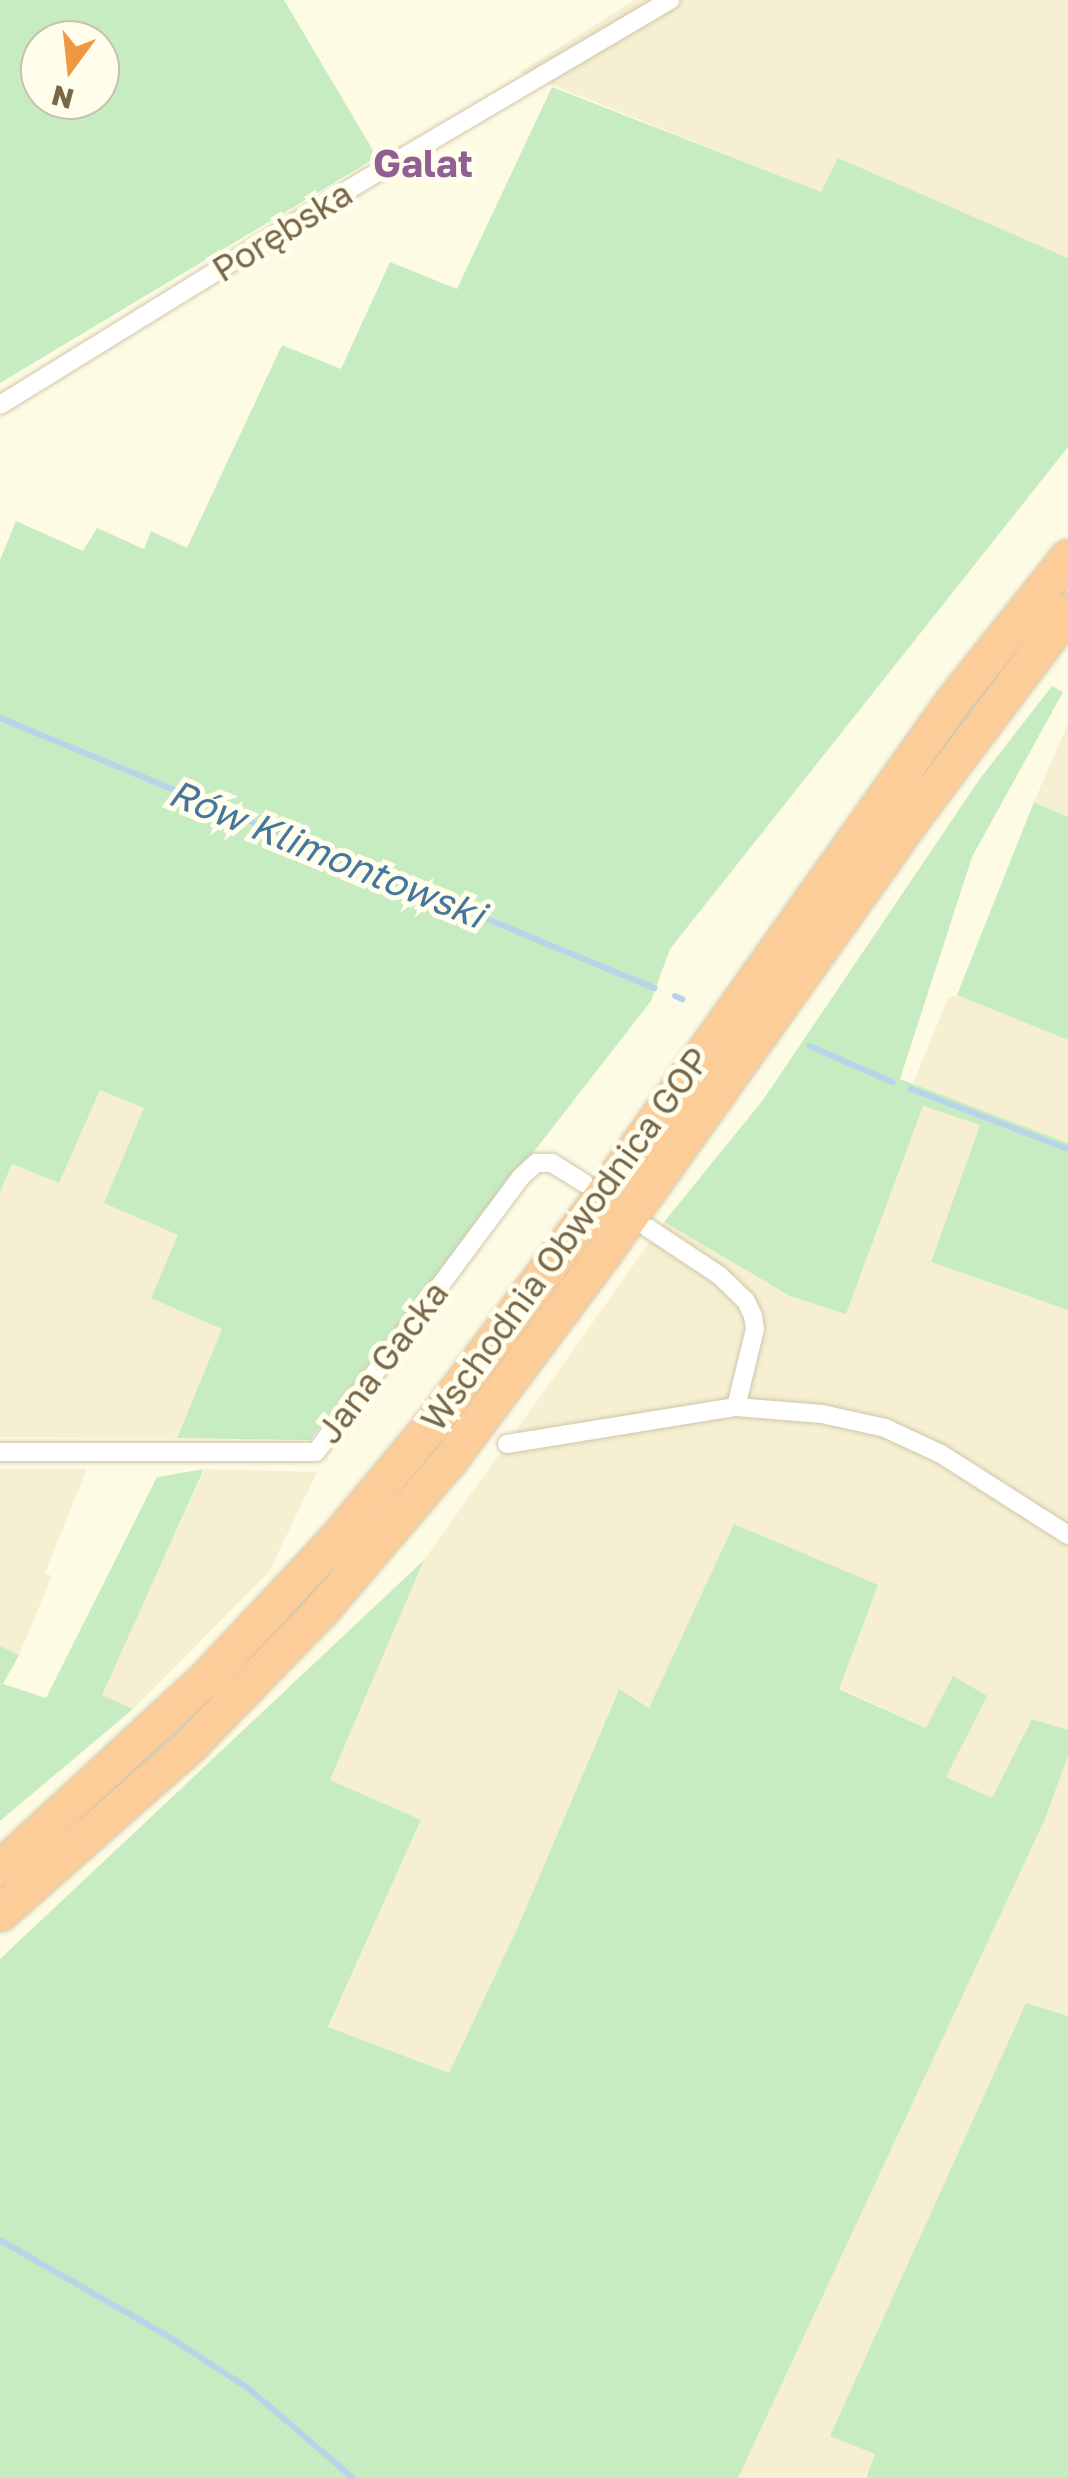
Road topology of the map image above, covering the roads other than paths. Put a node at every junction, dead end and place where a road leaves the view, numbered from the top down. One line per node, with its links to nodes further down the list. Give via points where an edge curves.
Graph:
1 (670, 0): 2 (street, Porębska)
2 (0, 405)
3 (1068, 557): 11 (highway, Wschodnia Obwodnica GOP, via 931,732 430,1426 207,1677)
4 (1068, 611): 12 (highway, Wschodnia Obwodnica GOP, via 450,1459 320,1610 191,1744)
5 (584, 1183): 9 (street, Jana Gacka, via 552,1163 536,1163 521,1177 316,1452)
6 (648, 1228): 7 (street, via 719,1276 754,1316)
7 (736, 1407): 8 (street); 10 (street, via 822,1414 885,1428 941,1454)
8 (507, 1444)
9 (0, 1452)
10 (1068, 1534)
11 (0, 1868)
12 (0, 1914)

